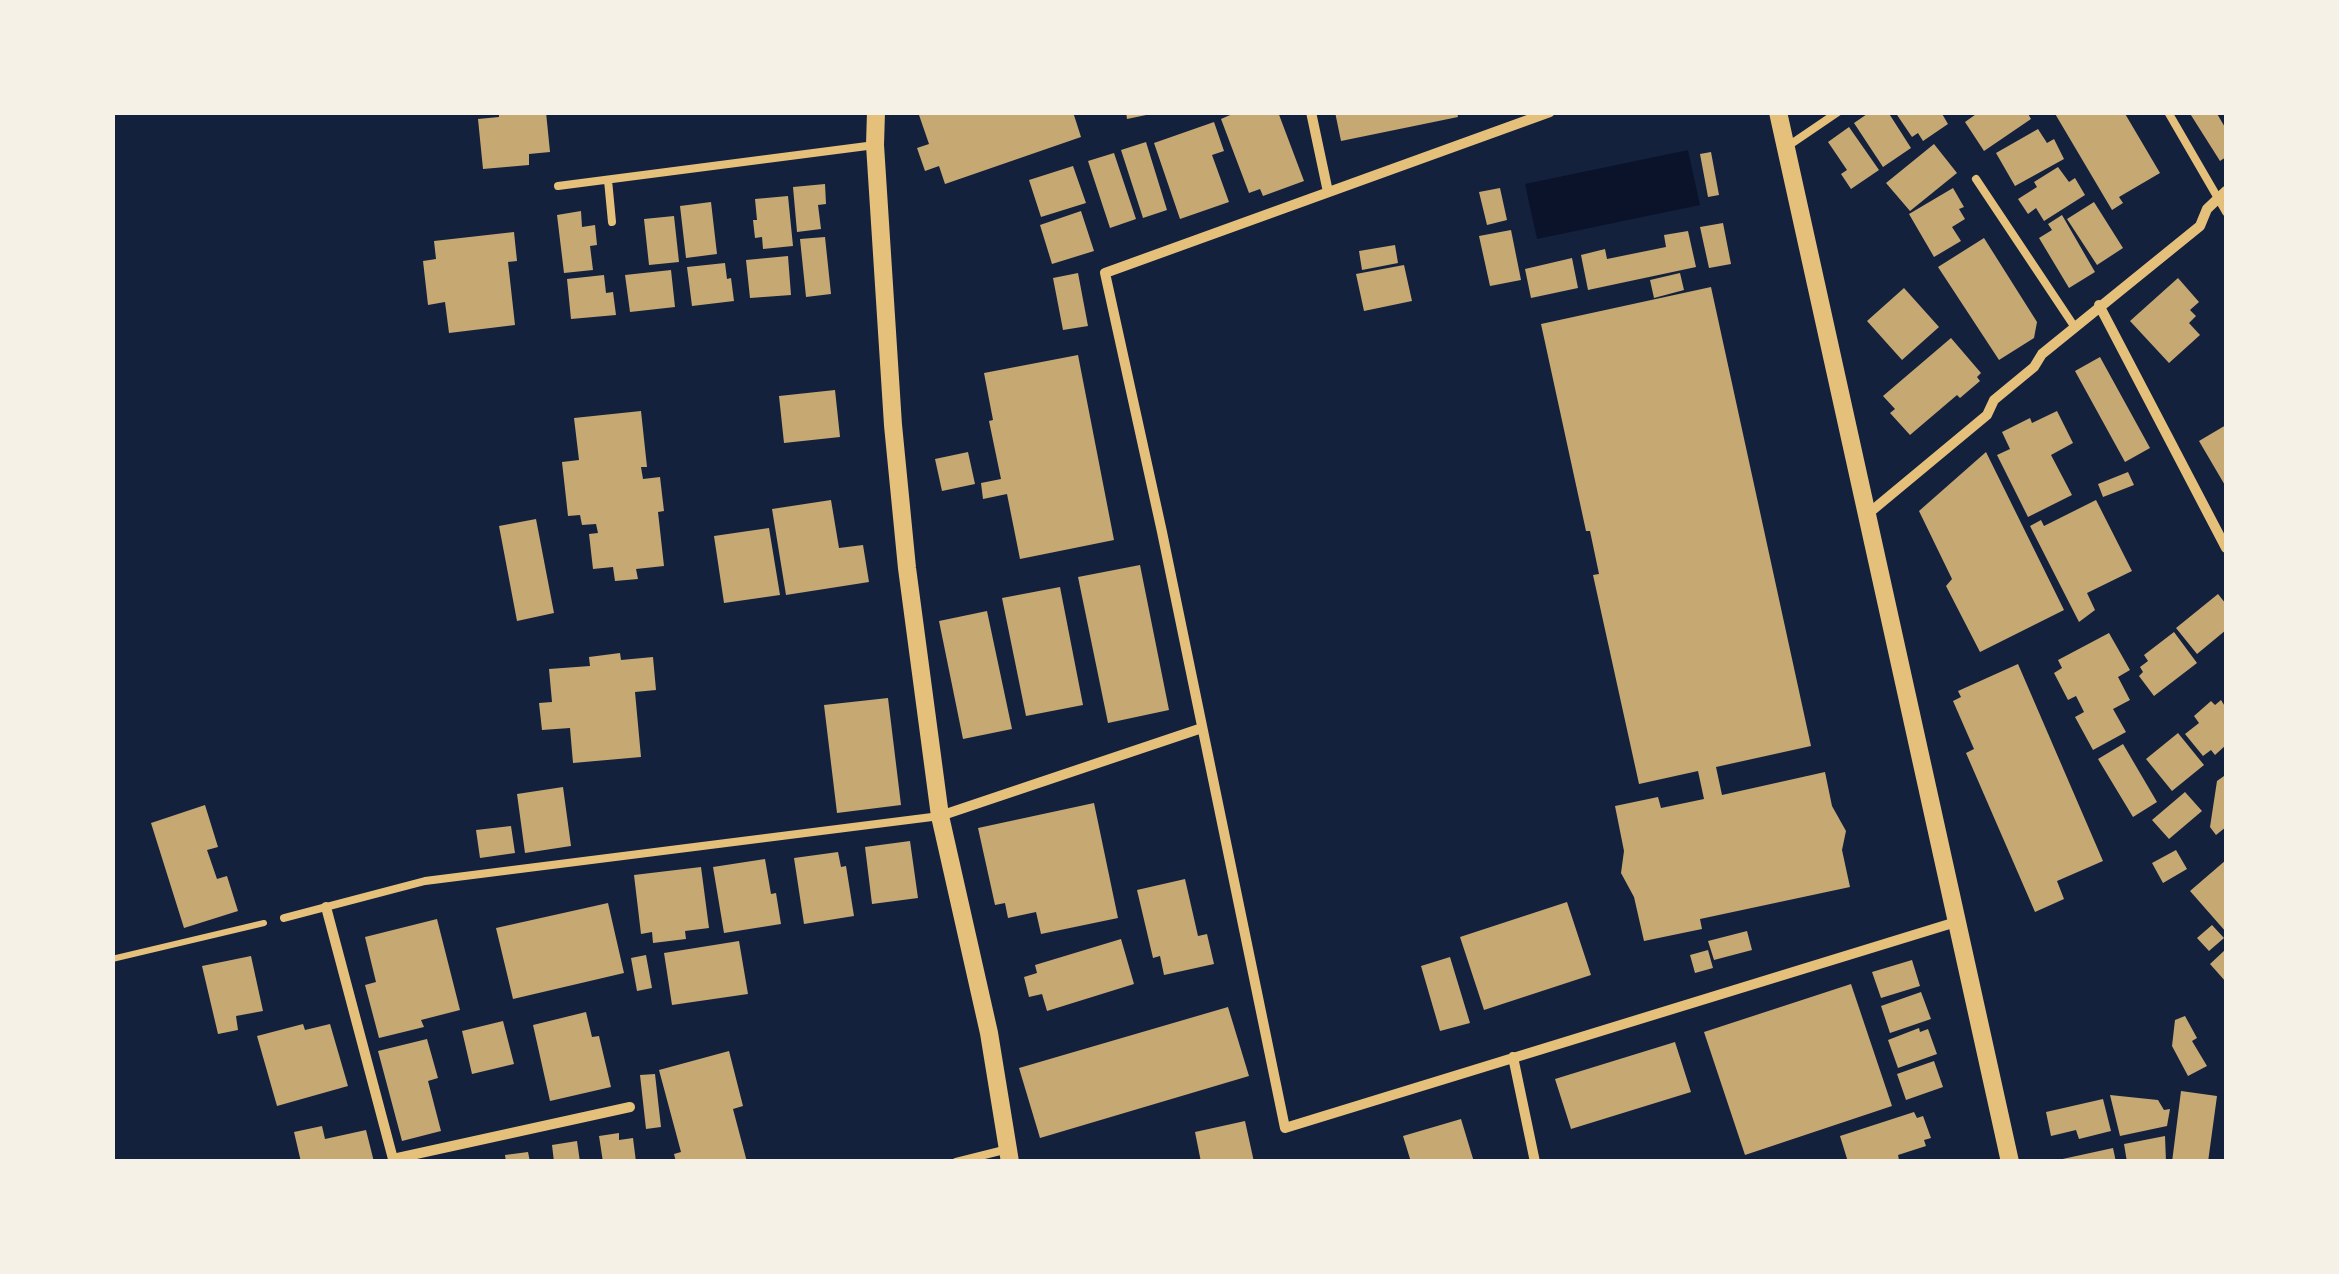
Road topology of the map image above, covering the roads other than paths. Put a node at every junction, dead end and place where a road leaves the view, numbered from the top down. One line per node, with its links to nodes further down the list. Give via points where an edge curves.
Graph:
1 (876, 112): 7 (street)
2 (1311, 112): 12 (street)
3 (1550, 112): 12 (street)
4 (1778, 112): 8 (street)
5 (1838, 112): 8 (lane)
6 (2168, 112): 13 (lane)
7 (875, 145): 10 (lane); 21 (street, via 906,568)
8 (1786, 148): 18 (street)
9 (1976, 179): 17 (lane)
10 (608, 180): 11 (lane); 15 (lane)
11 (558, 186)
12 (1328, 192): 20 (street, via 1105,273)
13 (2222, 195): 14 (lane); 16 (street, via 2200,226)
14 (2226, 212)
15 (612, 222)
16 (2099, 305): 17 (street); 19 (street)
17 (2074, 326): 18 (street, via 1994,400 1988,414)
18 (1868, 513): 24 (street)
19 (2226, 548)
20 (1202, 728): 21 (street); 25 (street, via 1285,1128)
21 (940, 816): 22 (lane, via 425,881); 27 (street)
22 (326, 907): 23 (lane); 26 (street, via 392,1159)
23 (284, 918)
24 (1956, 922): 25 (street); 30 (street)
25 (1512, 1057): 29 (street)
26 (630, 1107)
27 (1009, 1155): 28 (lane)
28 (956, 1162)
29 (1536, 1162)
30 (2010, 1162)

